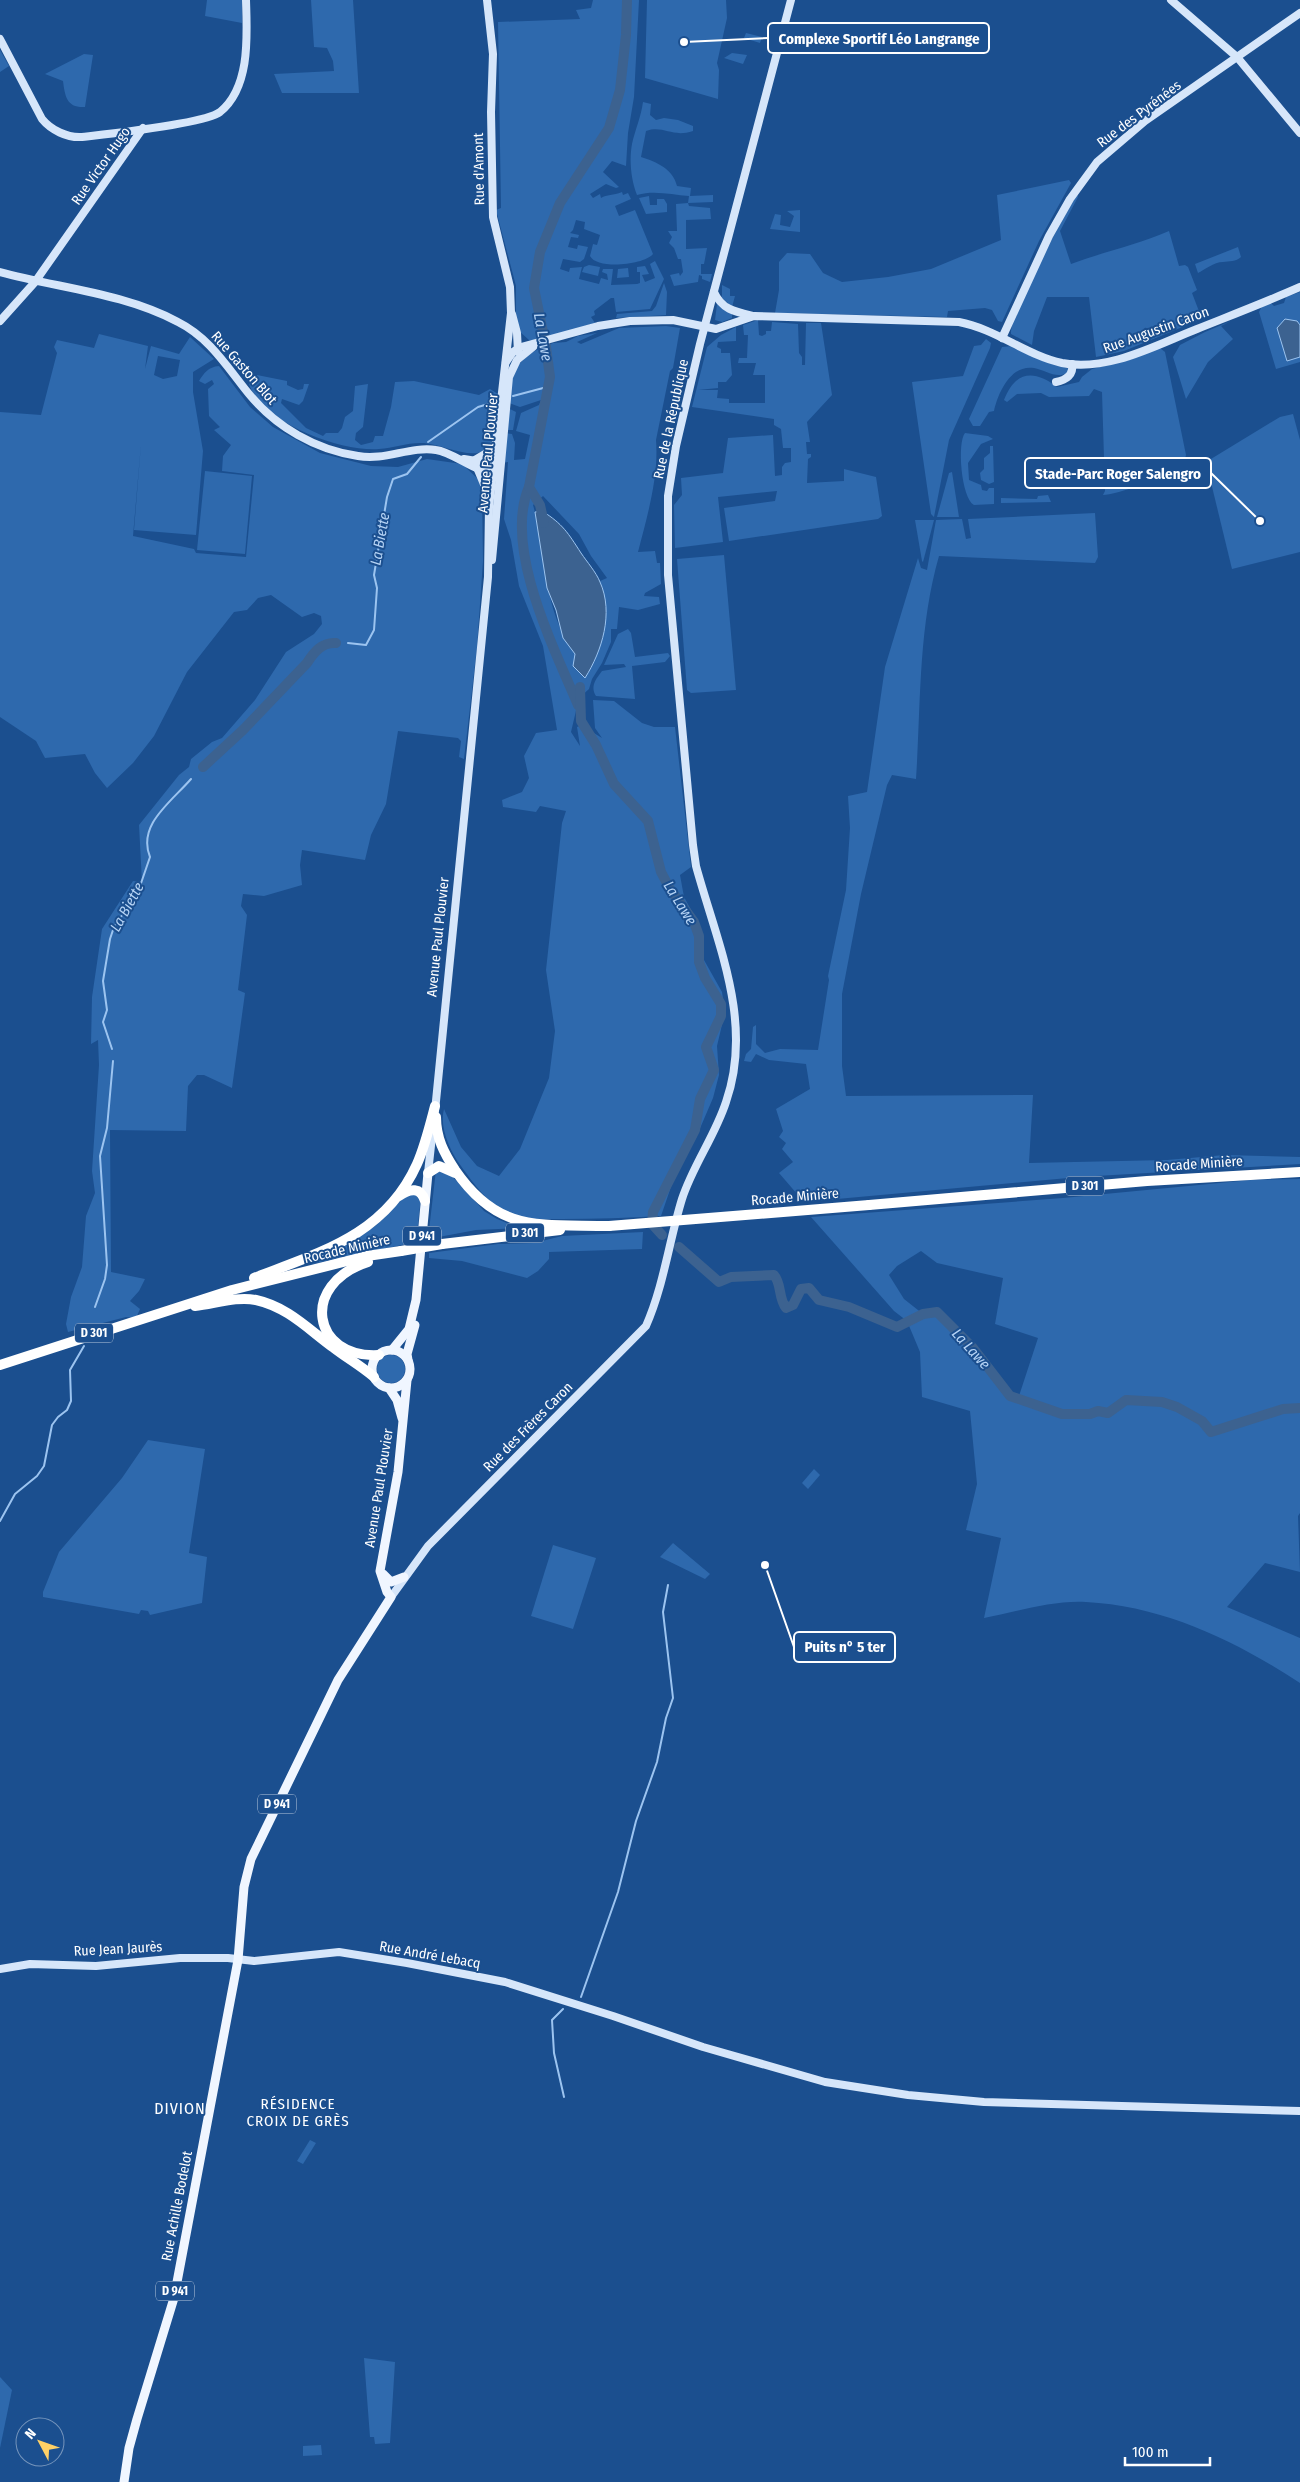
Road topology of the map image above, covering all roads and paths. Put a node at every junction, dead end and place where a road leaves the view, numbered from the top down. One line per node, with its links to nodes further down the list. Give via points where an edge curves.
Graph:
1 (246, 0): 8 (main road, Rue Victor Hugo, via 245,60 239,81 224,108 204,119)
2 (487, 0): 15 (main road, Rue d'Amont, via 493,54 493,217 510,287)
3 (791, 0): 13 (main road, Rue de la République)
4 (1171, 0): 7 (main road)
5 (1300, 14): 7 (main road, Rue des Pyrénées)
6 (0, 38): 8 (main road, via 47,125 76,138)
7 (1237, 57): 9 (main road); 22 (main road, Rue des Pyrénées, via 1145,121 1097,162 1070,199 1049,236)
8 (143, 128): 11 (main road, Rue Victor Hugo)
9 (1300, 133)
10 (0, 272): 11 (main road, Rue Gaston Blot)
11 (35, 282): 17 (main road, Rue Victor Hugo); 30 (main road, Rue Gaston Blot, via 130,303 183,324 213,348 249,395 273,419 323,447 372,458 435,450)
12 (1300, 287): 25 (main road, Rue Augustin Caron, via 1123,358 1102,363)
13 (714, 292): 14 (main road, via 718,301); 19 (main road, Rue de la République)
14 (729, 310): 16 (main road, Rue Augustin Caron); 18 (main road, via 735,315)
15 (511, 312): 20 (main road); 21 (main road, Rue d'Amont)
16 (754, 316): 18 (main road, Rue Augustin Caron); 22 (main road, Rue Augustin Caron, via 949,321 970,324)
17 (0, 321)
18 (733, 323): 19 (main road, Rue Augustin Caron, via 720,329)
19 (704, 328): 23 (main road, via 673,320 630,321 598,326); 35 (main road, Rue de la République, via 676,446 667,528 668,575 692,845)
20 (517, 333): 23 (main road, via 522,340); 24 (main road)
21 (507, 336): 24 (main road); 26 (main road, Avenue Paul Plouvier)
22 (1002, 338): 25 (main road, Rue Augustin Caron, via 1053,360)
23 (536, 344): 24 (main road)
24 (519, 351): 26 (main road, via 507,360); 29 (main road, Avenue Paul Plouvier, via 507,373)
25 (1072, 364): 27 (main road, via 1074,370 1071,375)
26 (504, 369): 28 (main road, Avenue Paul Plouvier)
27 (1056, 382)
28 (496, 442): 30 (main road); 31 (main road, Avenue Paul Plouvier)
29 (500, 462): 31 (main road); 33 (main road, Avenue Paul Plouvier)
30 (475, 463): 31 (main road, Rue Gaston Blot, via 484,472); 32 (main road, Rue Gaston Blot, via 487,488)
31 (493, 471): 32 (main road, Avenue Paul Plouvier); 33 (main road)
32 (489, 507): 34 (main road, Avenue Paul Plouvier)
33 (495, 517): 34 (main road, Avenue Paul Plouvier)
34 (488, 577): 36 (main road, Avenue Paul Plouvier)
35 (701, 883): 58 (main road, Rue des Frères Caron, via 734,997 735,1054 726,1104 682,1200 654,1310 639,1335 428,1546)
36 (436, 1106): 38 (main road, Avenue Paul Plouvier); 39 (highway, via 437,1136 441,1148); 40 (highway, via 418,1162)
37 (1300, 1172): 42 (highway, Rocade Minière / D 301, bridge, via 1147,1181)
38 (428, 1173): 39 (highway, via 434,1166 444,1166); 41 (main road, Avenue Paul Plouvier / D 941)
39 (461, 1179): 42 (highway, via 488,1207 504,1217 524,1223)
40 (398, 1197): 41 (highway, via 407,1191 417,1190); 45 (highway, via 378,1219 349,1239 253,1278)
41 (425, 1201): 46 (main road, Avenue Paul Plouvier / D 941)
42 (609, 1226): 43 (highway, Rocade Minière / D 301, bridge, via 501,1235)
43 (401, 1251): 44 (highway, Rocade Minière / D 301); 50 (highway, via 347,1270 334,1281 324,1298 324,1323 336,1342 354,1354)
44 (296, 1274): 45 (highway, Rocade Minière / D 301); 47 (highway, Rocade Minière / D 301)
45 (232, 1290): 48 (highway, Rocade Minière / D 301)
46 (416, 1300): 49 (main road, Avenue Paul Plouvier / D 941, via 409,1329); 51 (main road, Avenue Paul Plouvier / D 941, via 416,1323)
47 (192, 1307): 48 (highway, Rocade Minière / D 301); 53 (highway, via 242,1300 265,1303 305,1324)
48 (155, 1316): 52 (highway, Rocade Minière / D 301)
49 (392, 1350): 50 (main road); 51 (main road)
50 (379, 1355): 53 (main road, via 372,1368)
51 (408, 1360): 54 (main road)
52 (0, 1365)
53 (374, 1377): 55 (main road, via 380,1385)
54 (407, 1380): 55 (main road, via 396,1388); 56 (main road, Avenue Paul Plouvier)
55 (389, 1388): 56 (main road, via 400,1409)
56 (403, 1426): 57 (main road, Avenue Paul Plouvier, via 398,1472)
57 (380, 1566): 58 (main road, via 390,1582); 59 (main road, Avenue Paul Plouvier, via 381,1577)
58 (404, 1577): 59 (main road, Rue des Frères Caron)
59 (391, 1597): 60 (main road, Rue des Frères Caron / D 941, via 338,1680 256,1846 244,1887)
60 (238, 1960): 61 (main road, Rue Jean Jaurès, via 180,1958 96,1966 30,1964); 62 (main road, Rue André Lebacq, via 338,1952 505,1982 703,2047 825,2082 908,2095 984,2102); 63 (main road, Rue Achille Bodelot / D 941, via 174,2298 134,2427)
61 (0, 1969)
62 (1300, 2111)
63 (124, 2482)

